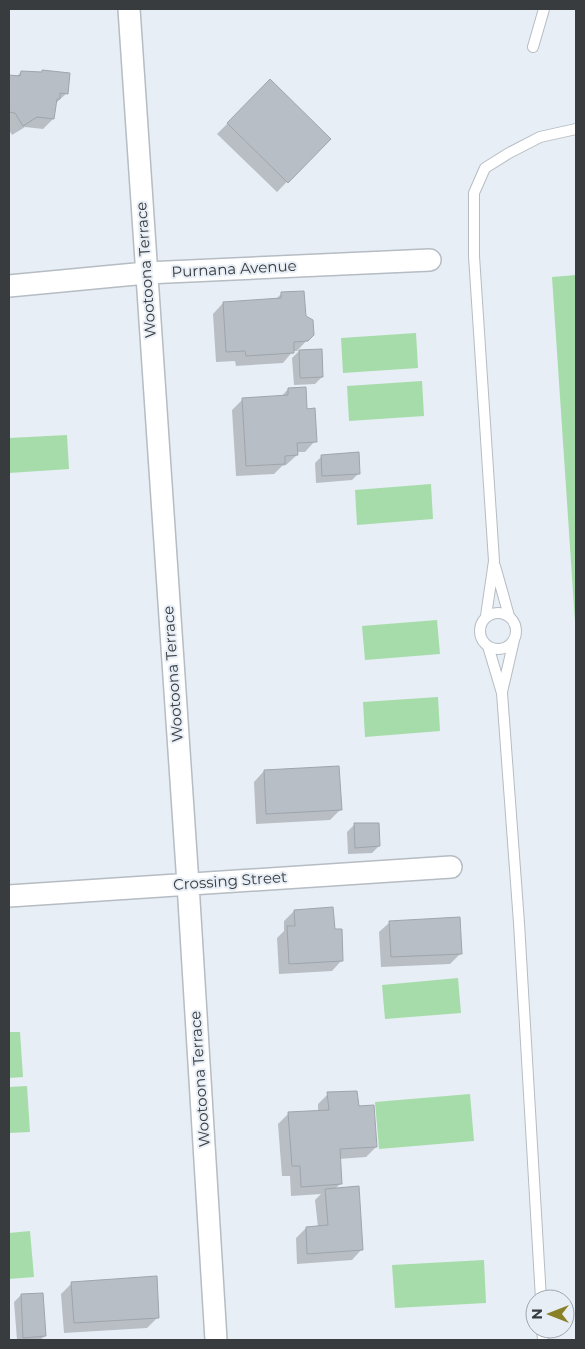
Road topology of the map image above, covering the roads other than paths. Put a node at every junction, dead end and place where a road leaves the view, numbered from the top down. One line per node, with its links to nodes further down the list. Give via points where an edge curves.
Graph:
1 (129, 9): 6 (street, Wootoona Terrace)
2 (544, 9): 3 (lane)
3 (533, 47)
4 (576, 129): 8 (lane, via 540,137 509,152 485,168 474,193 474,256)
5 (430, 260): 6 (street, Purnana Avenue)
6 (146, 273): 7 (street, Purnana Avenue); 15 (street, Wootoona Terrace)
7 (9, 286)
8 (494, 561): 9 (lane); 10 (lane)
9 (486, 616): 10 (lane, via 497,612); 12 (lane, via 480,632)
10 (509, 616): 11 (lane, via 516,627)
11 (514, 639): 12 (lane, via 499,649); 13 (lane)
12 (488, 646): 13 (lane)
13 (502, 693): 17 (lane)
14 (451, 867): 15 (street, Crossing Street)
15 (188, 884): 16 (street, Crossing Street); 18 (street, Wootoona Terrace)
16 (9, 896)
17 (540, 1289)
18 (216, 1340)

